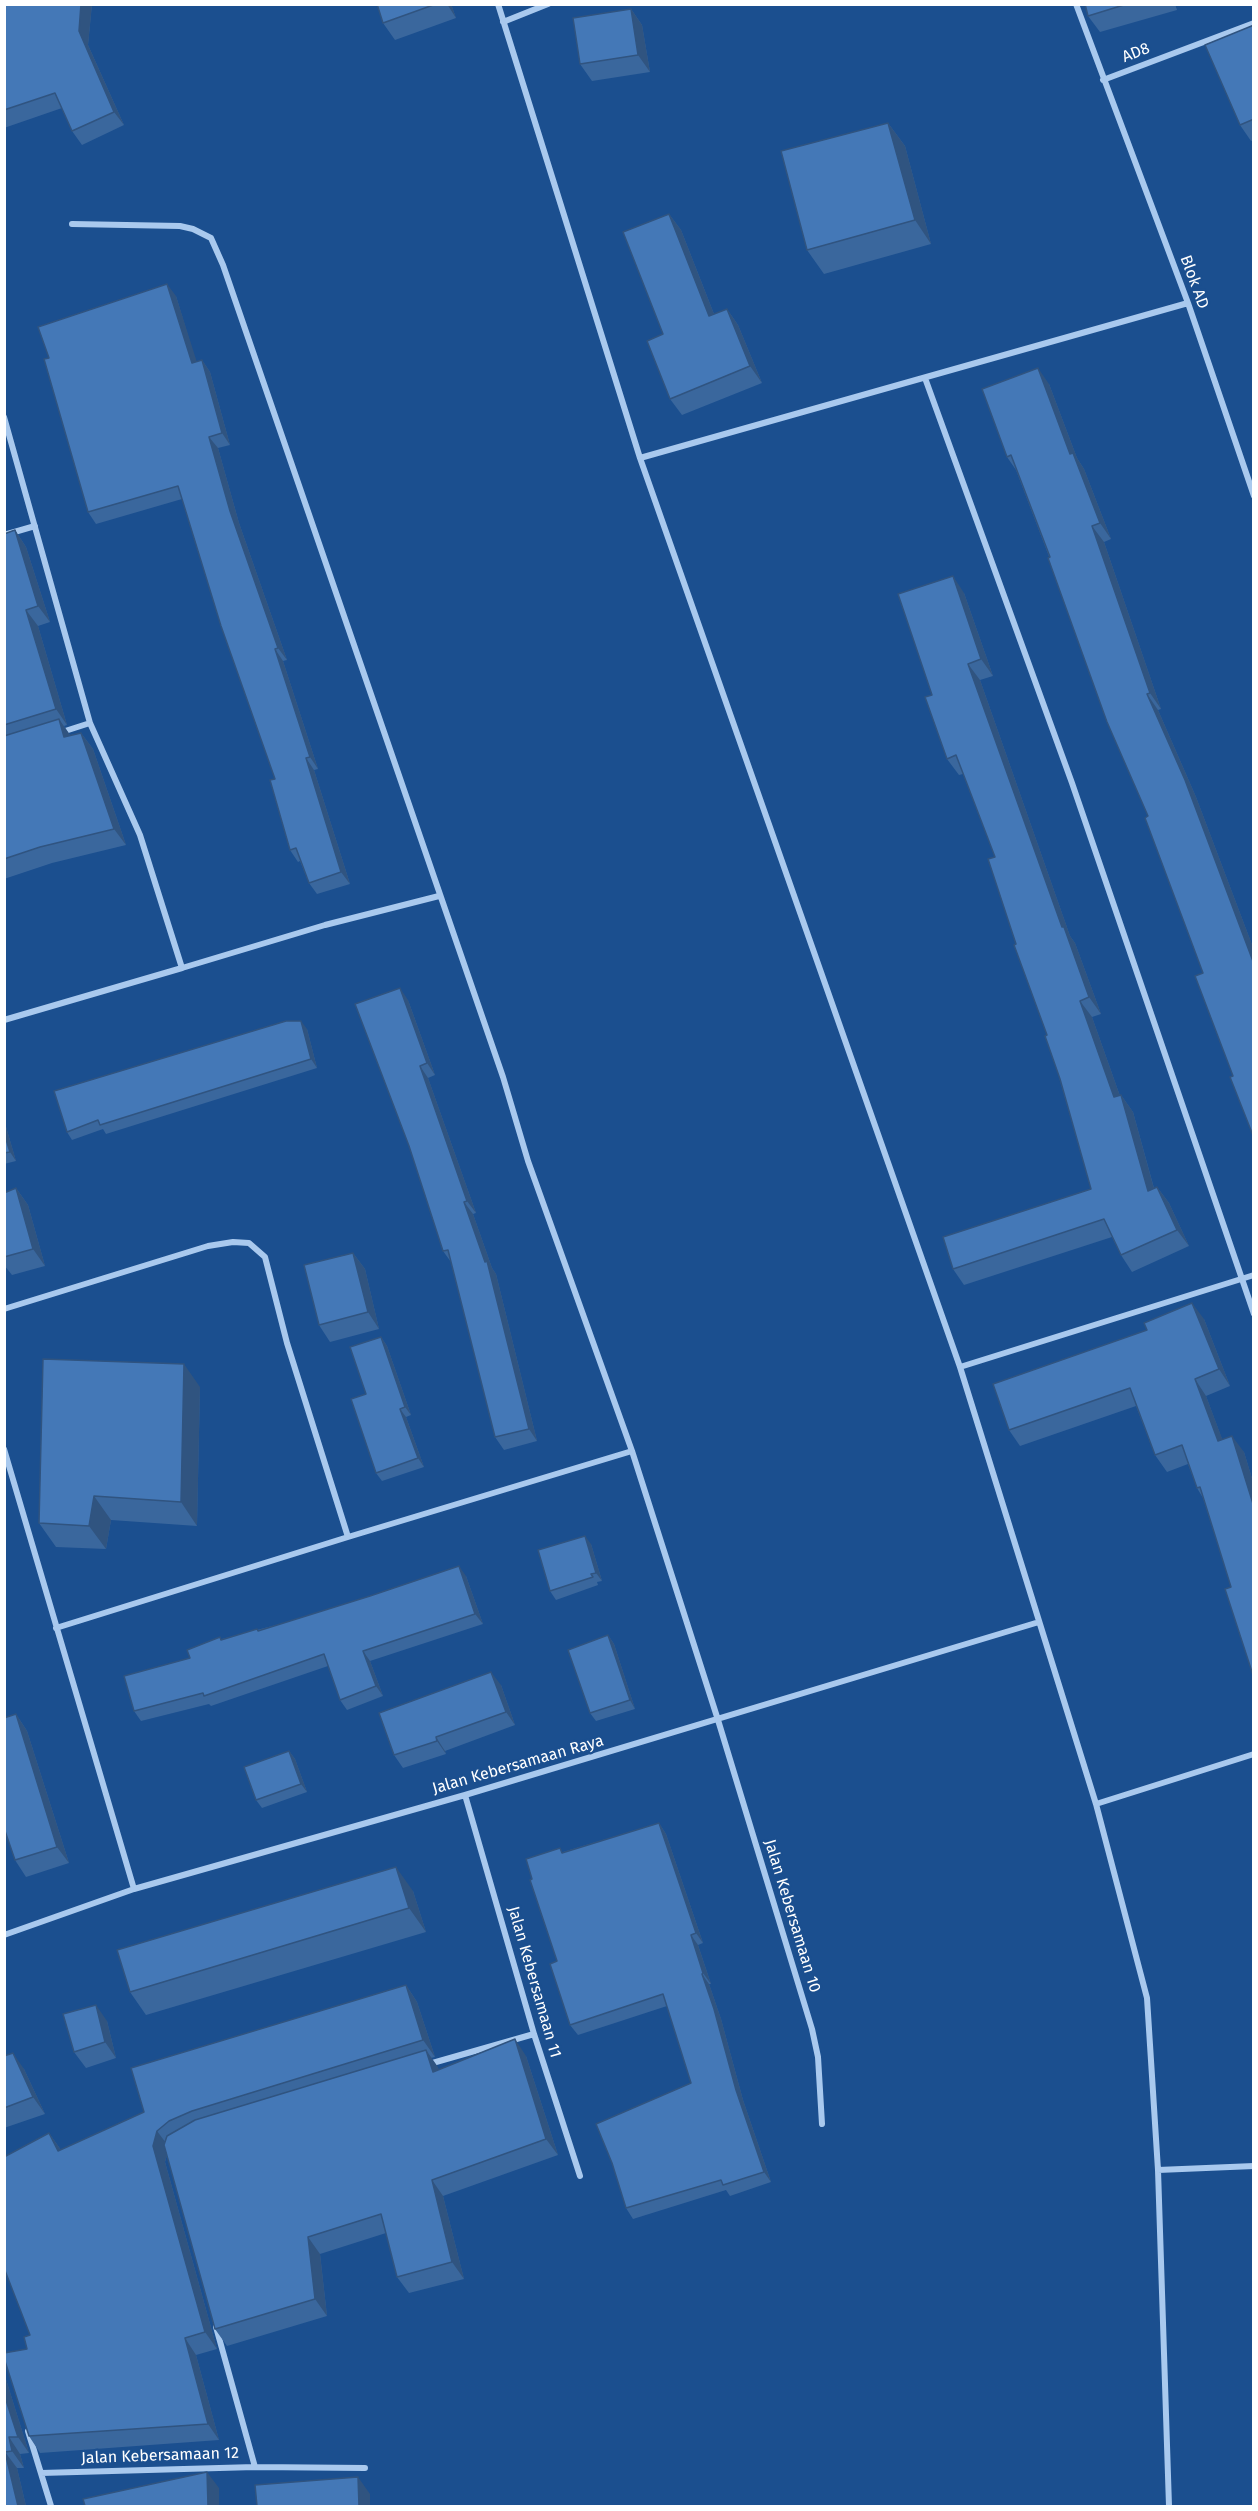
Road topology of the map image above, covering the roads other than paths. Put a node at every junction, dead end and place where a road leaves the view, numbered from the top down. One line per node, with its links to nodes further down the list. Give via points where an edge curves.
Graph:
1 (498, 4): 4 (street)
2 (548, 4): 4 (street)
3 (1076, 4): 6 (street)
4 (503, 22): 11 (street)
5 (1254, 23): 6 (street, AD8)
6 (1103, 80): 8 (street, Blok AD)
7 (72, 224): 17 (street, Jalan Kebersamaan 10, via 180,226 211,238 224,265)
8 (1188, 303): 9 (street); 12 (street, Blok AD)
9 (925, 378): 11 (street); 21 (street, via 1072,783)
10 (4, 417): 13 (street)
11 (640, 458): 24 (street)
12 (1254, 496)
13 (34, 526): 14 (street); 15 (street)
14 (4, 535)
15 (90, 723): 16 (street); 18 (street, via 140,836)
16 (58, 734)
17 (439, 896): 18 (street); 26 (street, Jalan Kebersamaan 10)
18 (182, 968): 19 (street)
19 (4, 1020)
20 (1254, 1275): 21 (street)
21 (1242, 1279): 23 (street); 24 (street)
22 (4, 1309): 27 (street, via 208,1246 249,1243 265,1257 287,1343)
23 (1254, 1314)
24 (960, 1367): 28 (street)
25 (4, 1449): 29 (street)
26 (632, 1451): 27 (street); 30 (street, Jalan Kebersamaan 10)
27 (348, 1537): 29 (street)
28 (1039, 1622): 30 (street, Jalan Kebersamaan Raya); 33 (street)
29 (56, 1628): 34 (street)
30 (718, 1720): 32 (street, Jalan Kebersamaan Raya); 38 (street, Jalan Kebersamaan 10, via 812,2029 819,2058)
31 (1254, 1754): 33 (street)
32 (465, 1795): 34 (street, Jalan Kebersamaan Raya); 36 (street, Jalan Kebersamaan 11)
33 (1096, 1804): 40 (street, via 1147,1998)
34 (134, 1889): 35 (street, Jalan Kebersamaan Raya)
35 (4, 1935)
36 (534, 2034): 37 (street); 41 (street, Jalan Kebersamaan 11)
37 (423, 2066)
38 (822, 2124)
39 (1254, 2166): 40 (street)
40 (1158, 2170): 48 (street)
41 (580, 2176)
42 (214, 2320): 44 (street, Jalan Kebersamaan 12)
43 (24, 2418): 46 (street)
44 (255, 2467): 45 (street); 46 (street, Jalan Kebersamaan 12)
45 (365, 2468)
46 (41, 2473): 47 (street)
47 (51, 2506)
48 (1169, 2506)

